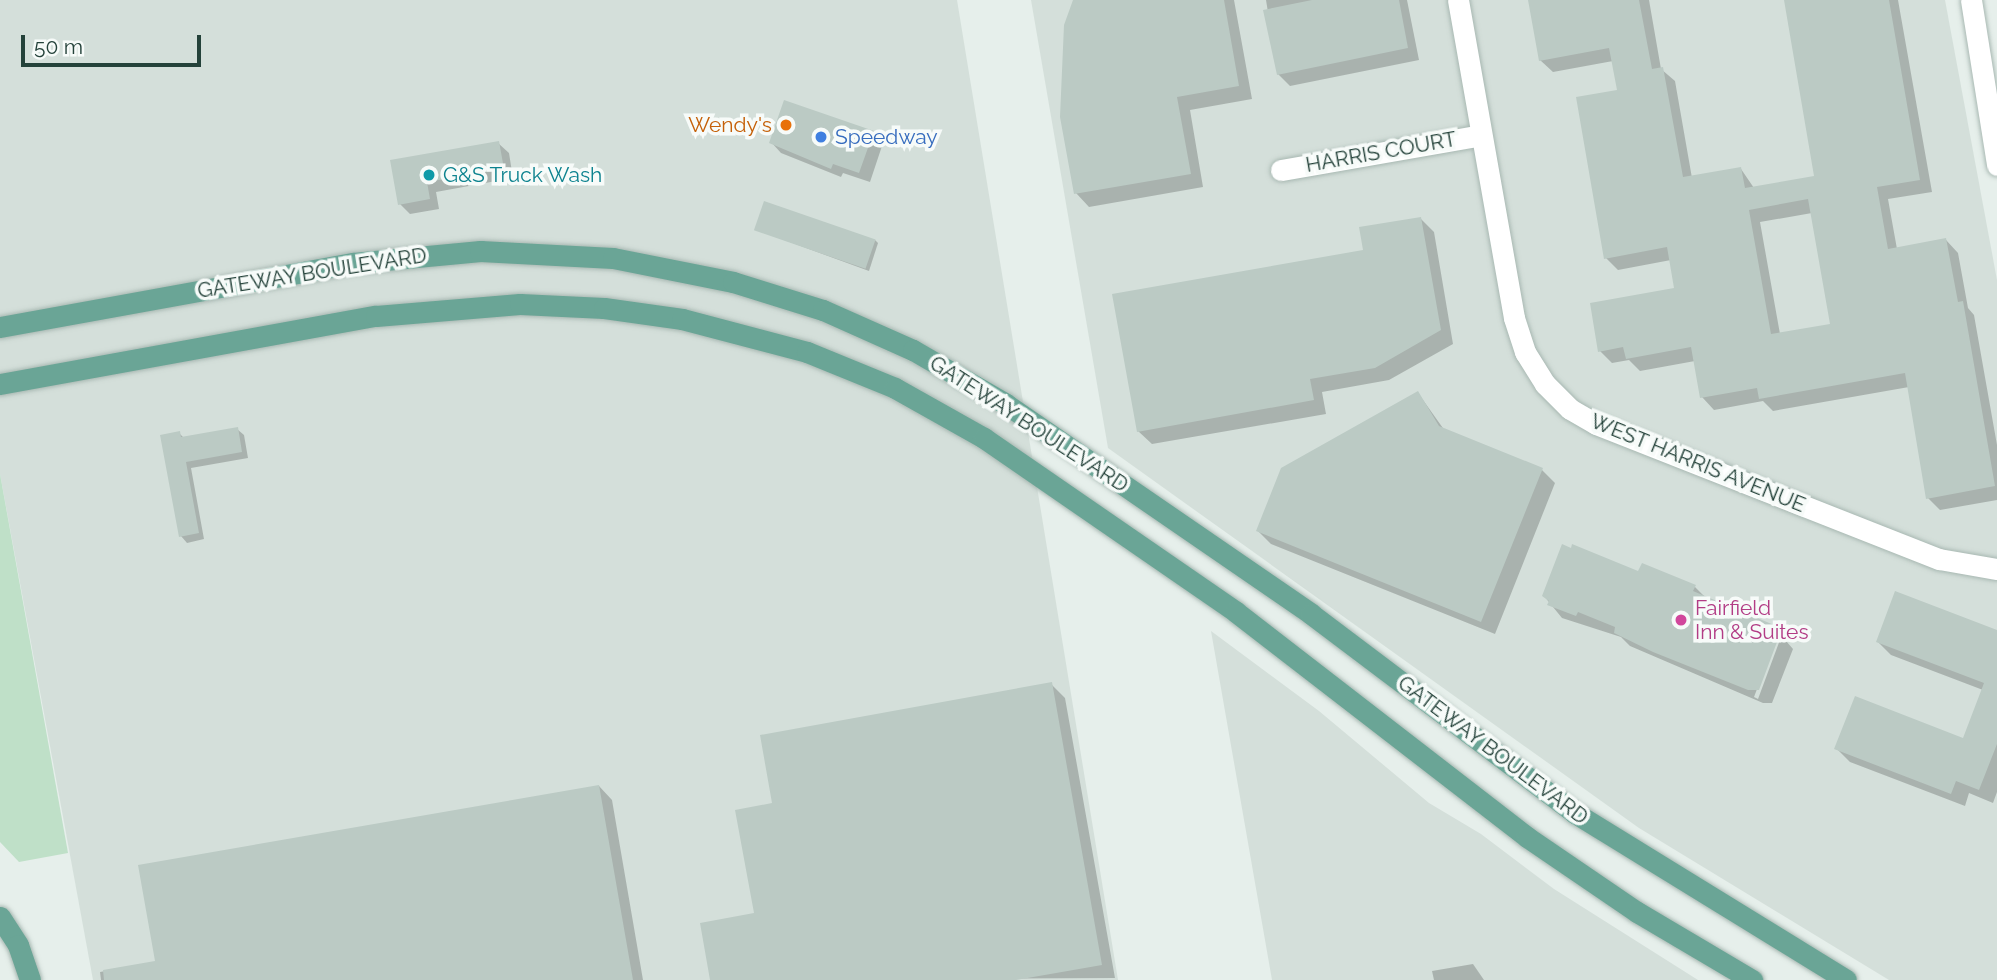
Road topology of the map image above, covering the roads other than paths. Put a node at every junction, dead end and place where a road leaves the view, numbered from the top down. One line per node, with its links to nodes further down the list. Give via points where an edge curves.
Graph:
1 (1458, 0): 3 (street, WEST HARRIS AVENUE)
2 (1971, 0): 4 (street)
3 (1481, 135): 5 (street, HARRIS COURT); 10 (street, WEST HARRIS AVENUE, via 1514,318 1539,374 1570,409 1596,424 1939,559)
4 (1997, 165)
5 (1281, 170)
6 (0, 313): 7 (main road)
7 (58, 316): 8 (main road, GATEWAY BOULEVARD); 14 (main road, GATEWAY BOULEVARD, via 380,259 480,251 613,258 733,282 822,310 913,350 1006,404 1321,621 1575,813)
8 (0, 327)
9 (0, 384): 13 (main road, GATEWAY BOULEVARD, via 376,316 520,304 604,308 682,319 807,352 895,388 984,438 1236,612 1538,845 1637,912)
10 (1997, 569)
11 (0, 917): 12 (main road, via 18,945)
12 (30, 980)
13 (1752, 980)
14 (1846, 980)

